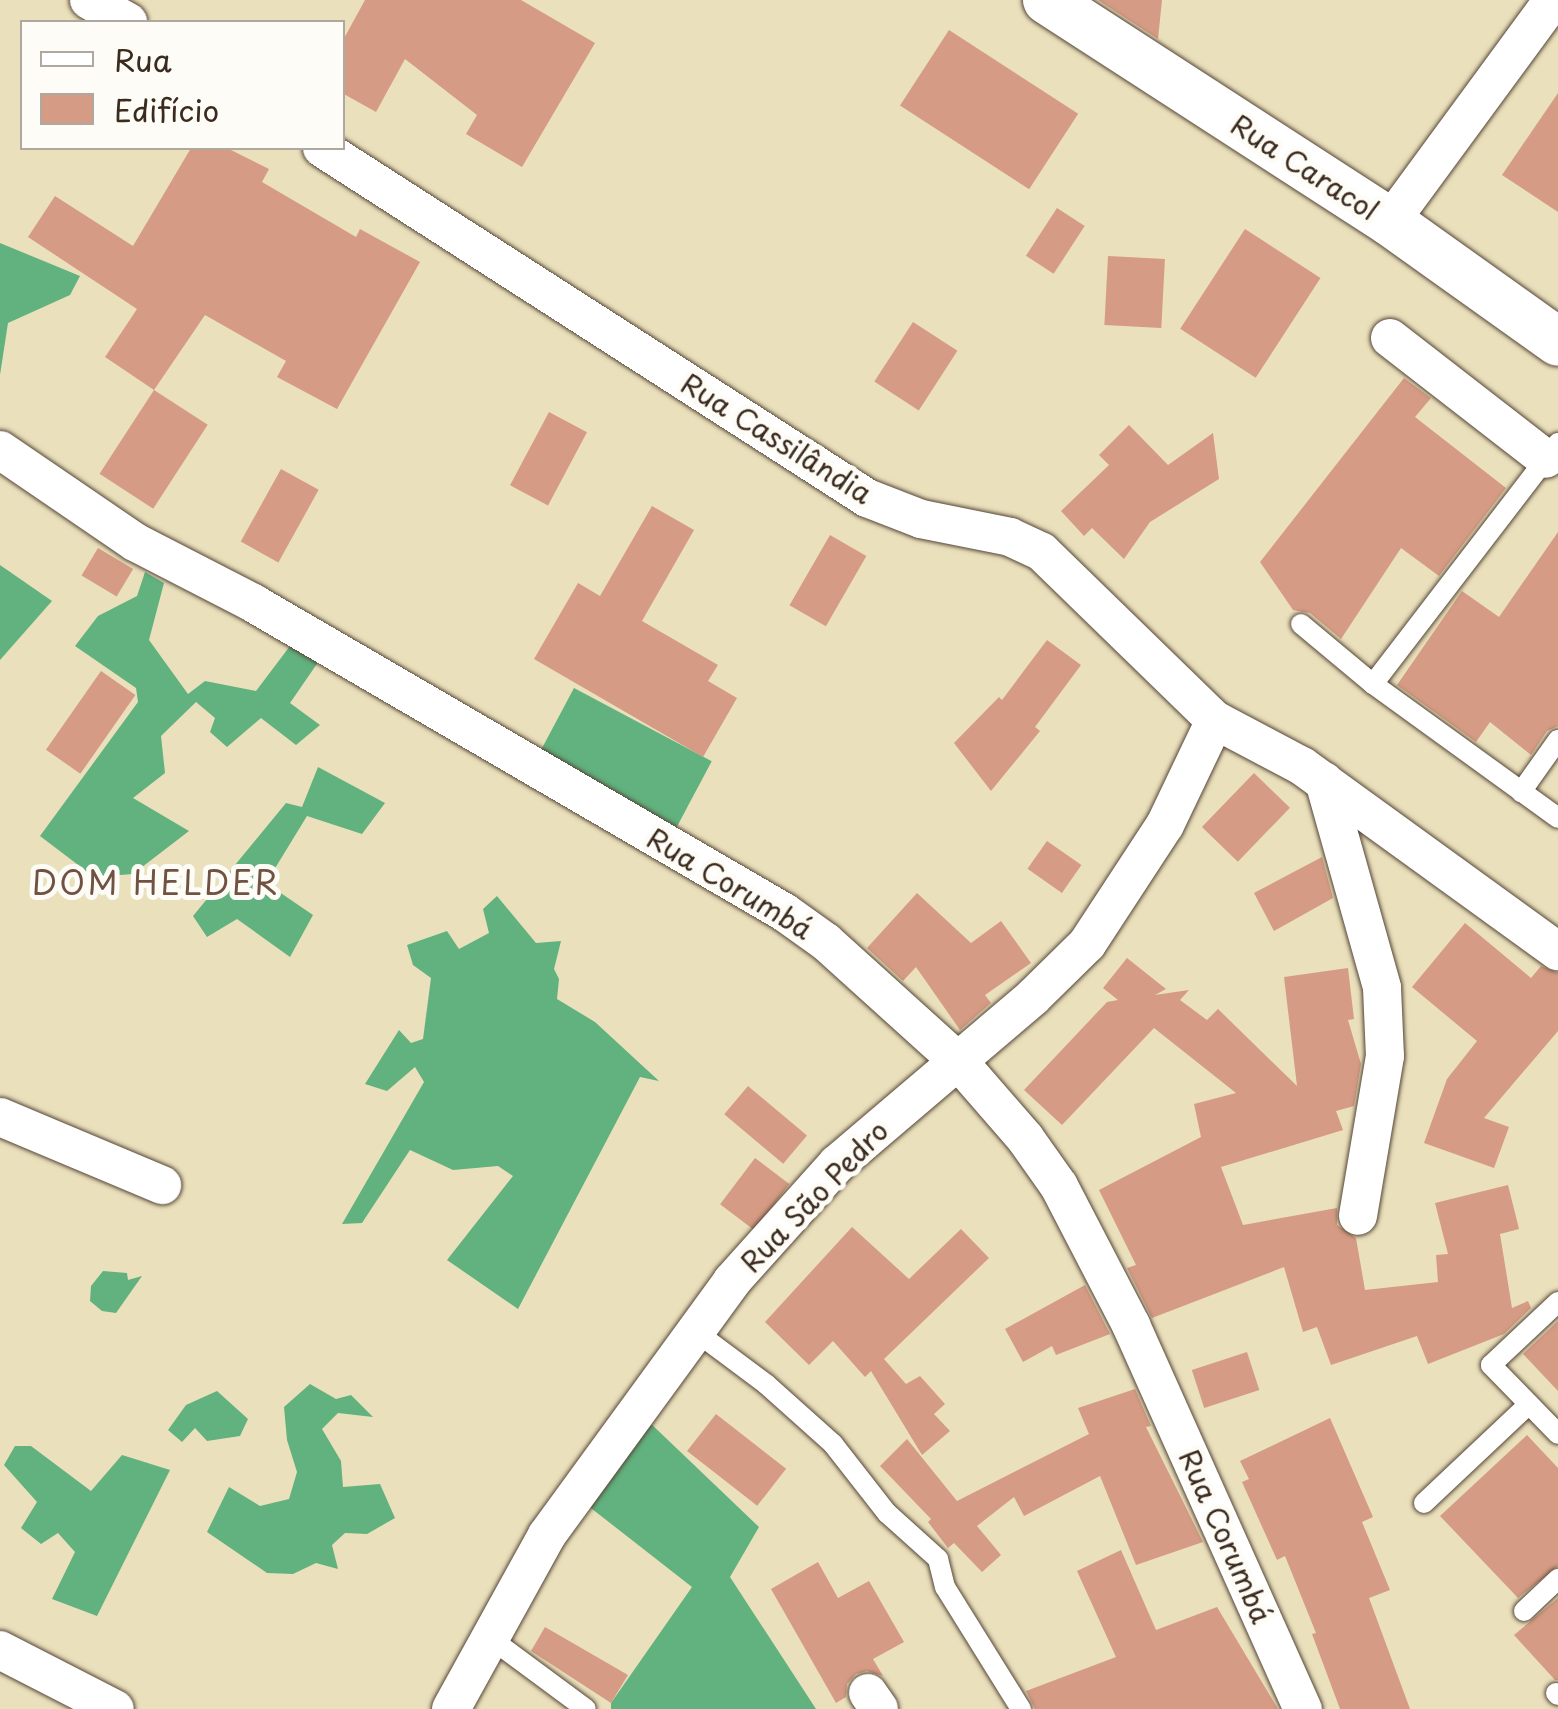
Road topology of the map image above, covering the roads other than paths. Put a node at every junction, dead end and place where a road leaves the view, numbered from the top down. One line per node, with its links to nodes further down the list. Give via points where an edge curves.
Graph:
1 (89, 0): 4 (street)
2 (1046, 0): 6 (street, Rua Caracol)
3 (1553, 0): 6 (street)
4 (124, 20)
5 (325, 150): 13 (street, Rua Cassilândia, via 867,498 1042,552)
6 (1390, 222): 8 (street, Rua Caracol)
7 (1390, 338): 10 (street)
8 (1558, 342)
9 (0, 450): 19 (street, Rua Corumbá, via 136,542 784,912)
10 (1554, 456): 12 (lane)
11 (1300, 624): 12 (lane)
12 (1373, 684): 16 (lane)
13 (1215, 720): 15 (street, Rua Cassilândia); 19 (street, Rua São Pedro, via 1165,824 1087,944)
14 (1558, 740): 16 (lane)
15 (1324, 781): 18 (street, Rua Cassilândia); 22 (street, via 1382,988 1386,1056)
16 (1521, 792): 17 (lane)
17 (1558, 818)
18 (1558, 952)
19 (960, 1062): 24 (street, Rua São Pedro, via 837,1164); 36 (street, Rua Corumbá, via 1059,1186 1131,1325)
20 (0, 1117): 21 (street)
21 (162, 1185)
22 (1358, 1216)
23 (1558, 1302): 25 (lane, via 1491,1365)
24 (696, 1331): 30 (street, Rua São Pedro, via 547,1535); 35 (lane, via 833,1444 887,1513 938,1560 945,1587)
25 (1529, 1404): 26 (lane); 27 (lane)
26 (1558, 1434)
27 (1424, 1503)
28 (1558, 1578): 29 (lane)
29 (1524, 1611)
30 (490, 1638): 33 (street, Rua São Pedro); 34 (lane)
31 (0, 1650): 32 (street)
32 (114, 1709)
33 (451, 1709)
34 (586, 1709)
35 (1022, 1709)
36 (1303, 1709)

